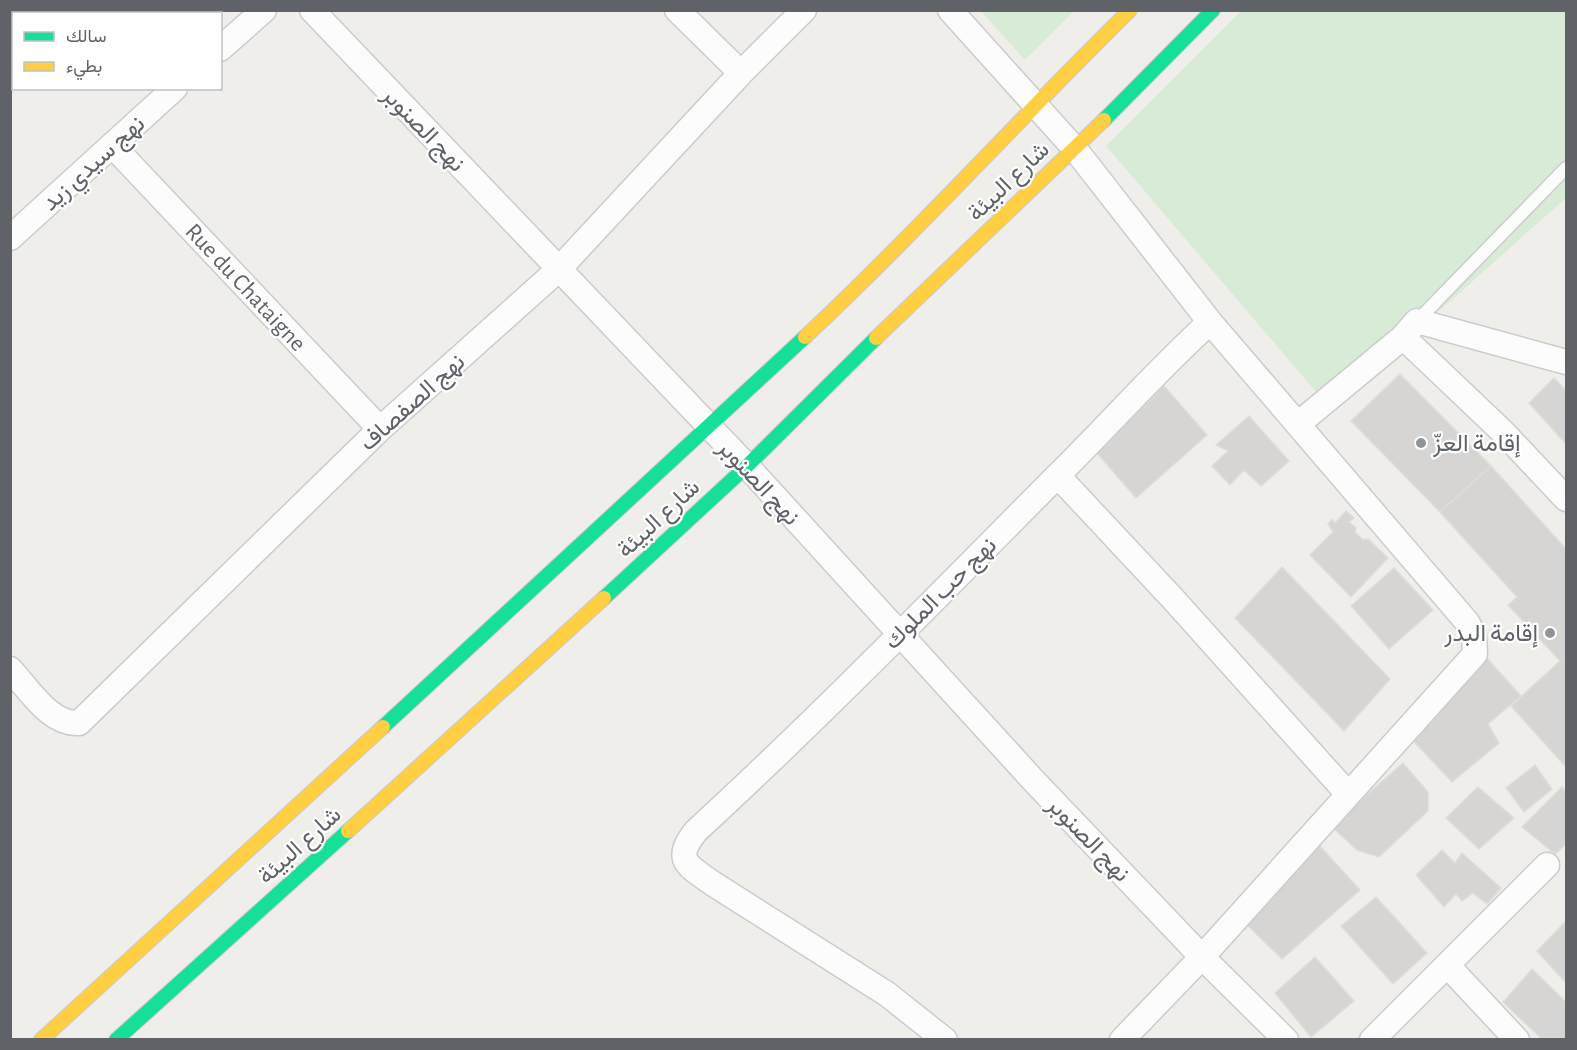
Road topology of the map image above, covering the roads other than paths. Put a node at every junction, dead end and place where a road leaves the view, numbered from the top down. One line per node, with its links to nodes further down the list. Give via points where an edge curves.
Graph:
1 (264, 10): 8 (street)
2 (312, 10): 16 (street, نهج الصنوبر)
3 (676, 10): 9 (street)
4 (804, 10): 9 (street, نهج الصفصاف)
5 (950, 10): 11 (street)
6 (1130, 10): 11 (street, شارع البيئة)
7 (1213, 10): 13 (street, شارع البيئة)
8 (222, 47)
9 (741, 73): 16 (street, نهج الصفصاف)
10 (174, 90): 12 (street, نهج سيدي زيد)
11 (1034, 105): 13 (street); 22 (street, شارع البيئة, via 870,276)
12 (112, 145): 15 (street, نهج سيدي زيد); 21 (street, Rue du Chataigne)
13 (1076, 149): 17 (street); 23 (street, شارع البيئة)
14 (1566, 168): 18 (lane)
15 (10, 238)
16 (558, 270): 21 (street, نهج الصفصاف); 22 (street, نهج الصنوبر)
17 (1210, 322): 20 (street); 24 (street, نهج حب الملوك, via 1163,365)
18 (1410, 329): 19 (street); 20 (street); 25 (street)
19 (1566, 362)
20 (1298, 424): 28 (street, via 1474,635 1475,654)
21 (380, 429): 27 (street, نهج الصفصاف, via 80,723 66,724 56,718)
22 (709, 429): 23 (street, نهج الصنوبر); 32 (street, شارع البيئة)
23 (747, 466): 26 (street, نهج الصنوبر); 33 (street, شارع البيئة, via 447,743)
24 (1058, 476): 26 (street, نهج حب الملوك); 28 (street)
25 (1566, 499)
26 (899, 635): 30 (street, نهج الصنوبر); 34 (street, نهج حب الملوك, via 696,831 684,846 684,857 690,867 887,994)
27 (10, 669)
28 (1348, 794): 30 (street)
29 (1547, 865): 31 (street)
30 (1202, 957): 35 (street); 36 (street, نهج الصنوبر)
31 (1448, 965): 37 (street); 38 (street)
32 (41, 1040)
33 (116, 1040)
34 (945, 1040)
35 (1122, 1040)
36 (1286, 1040)
37 (1372, 1040)
38 (1517, 1040)

